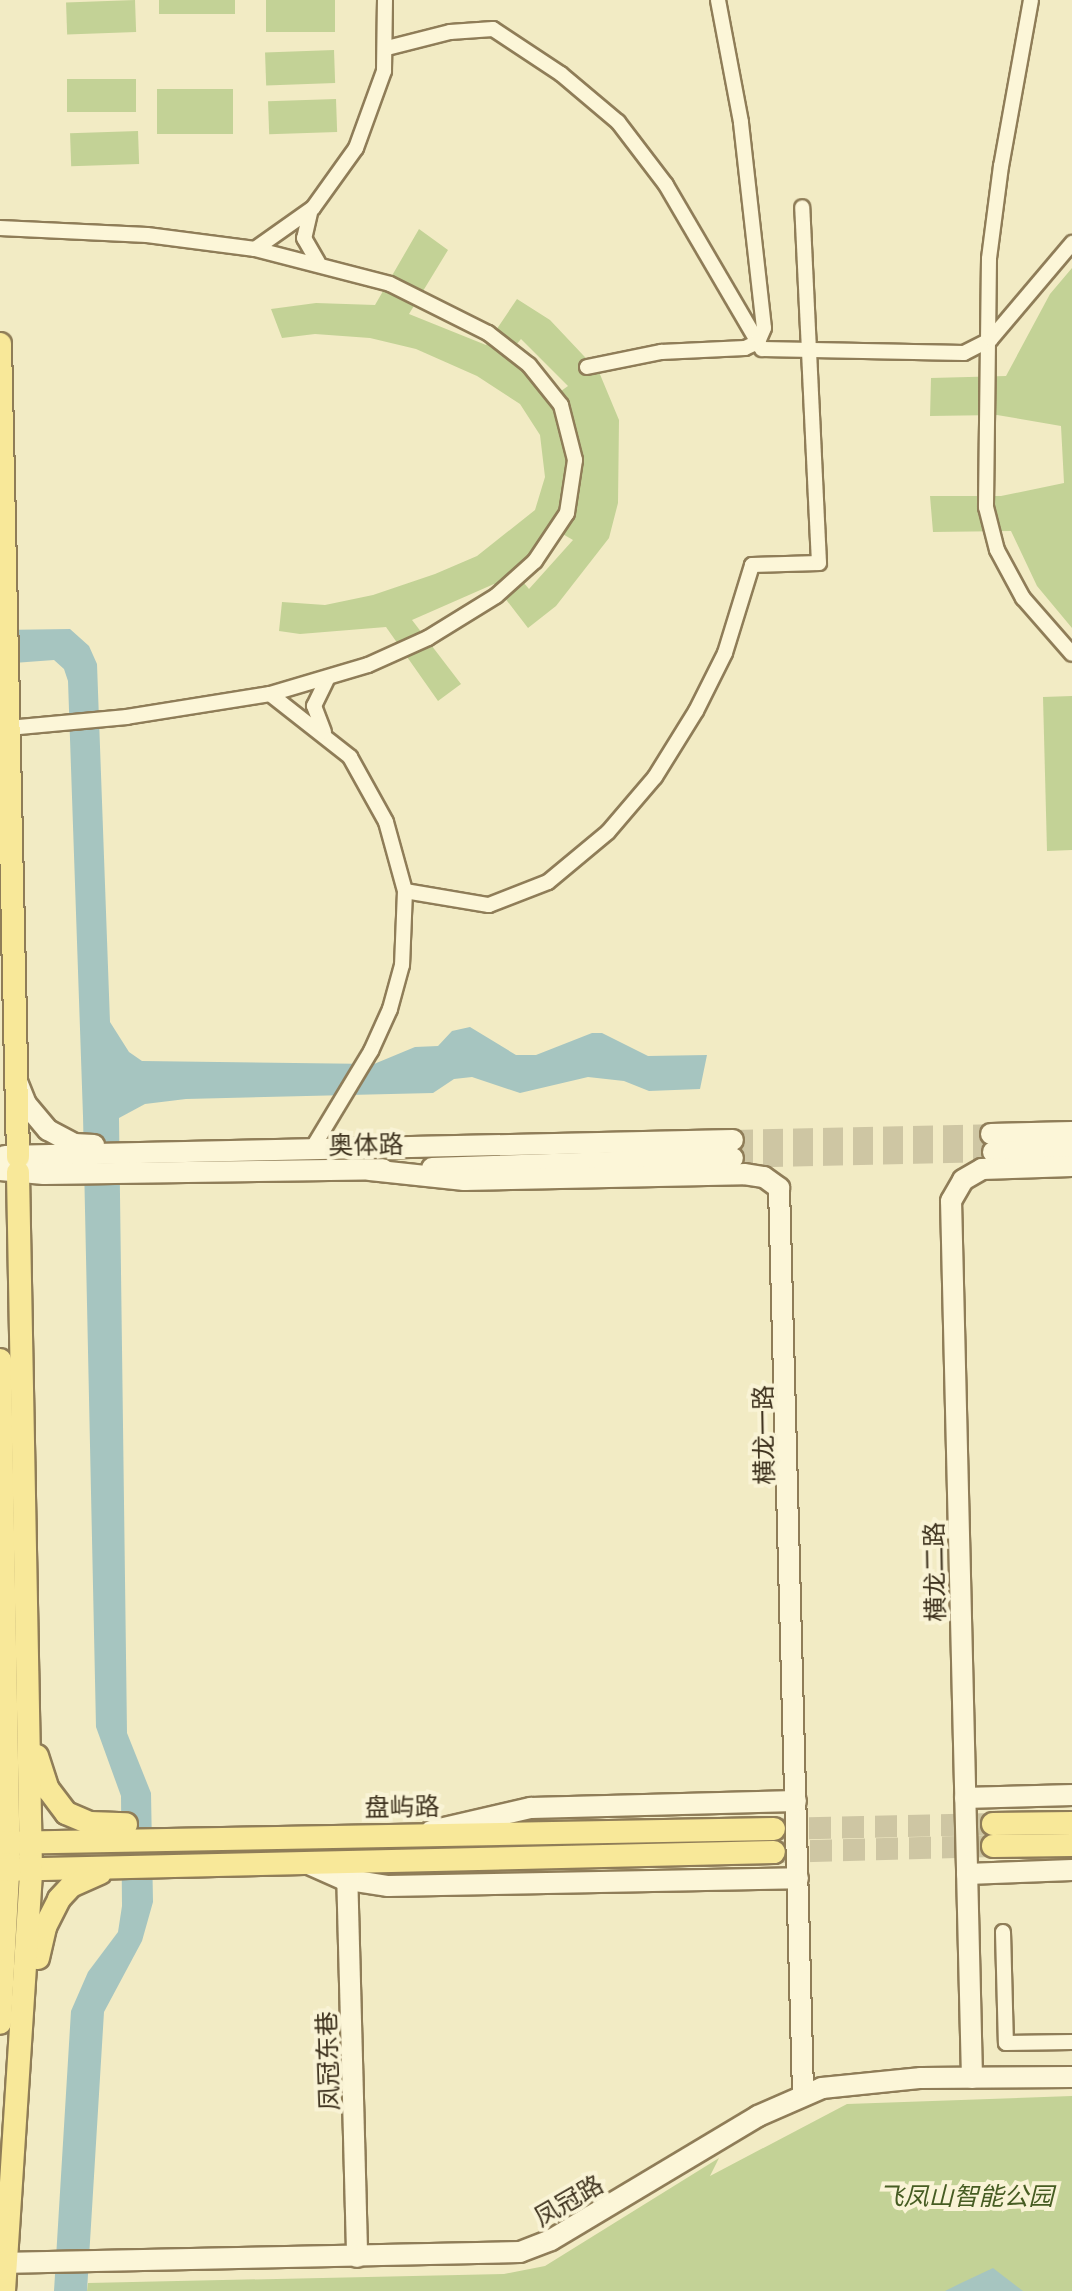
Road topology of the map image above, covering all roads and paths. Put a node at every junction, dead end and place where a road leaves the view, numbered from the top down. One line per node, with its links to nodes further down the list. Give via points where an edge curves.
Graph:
1 (385, 0): 4 (street)
2 (718, 0): 12 (street, via 741,122 764,328)
3 (1031, 0): 11 (street, via 989,259)
4 (386, 48): 6 (street, via 364,132 338,179); 12 (street, via 450,32 493,30 561,74 618,122 666,185)
5 (802, 207): 14 (street)
6 (312, 208): 9 (street); 10 (street, via 304,238)
7 (0, 228): 9 (street, via 147,235)
8 (1072, 243): 11 (street)
9 (254, 249): 10 (street)
10 (318, 262): 18 (street, via 390,284 500,341 562,406 575,460 560,528 524,572 453,624)
11 (992, 340): 14 (street, via 964,354); 17 (street, via 985,494 991,535 1023,598)
12 (758, 342): 14 (street, via 771,351); 15 (street)
13 (0, 344): 16 (main road)
14 (812, 352): 22 (street, via 818,563 752,565 725,653 655,777 608,832 548,882 490,906)
15 (587, 367)
16 (2, 475): 20 (main road)
17 (1072, 654)
18 (330, 677): 19 (street); 21 (street, via 314,706)
19 (270, 694): 20 (street); 21 (street)
20 (9, 728): 23 (main road)
21 (324, 732): 22 (street, via 350,757 378,805)
22 (404, 891): 25 (street, via 402,964 390,1009)
23 (16, 1076): 26 (street, via 26,1104 58,1138); 28 (main road)
24 (1072, 1132): 27 (street, via 992,1143)
25 (312, 1146): 26 (street, 奥体路); 30 (street, 奥体路, via 733,1149)
26 (186, 1150): 28 (street, 奥体路)
27 (1072, 1150)
28 (9, 1164): 30 (street, 奥体路); 32 (main road)
29 (1072, 1166): 34 (street, 横龙二路, via 982,1169 963,1180 951,1201)
30 (370, 1170): 35 (street, 横龙一路, via 464,1180 744,1174 779,1188)
31 (0, 1360): 39 (main road)
32 (30, 1728): 38 (main road, via 48,1789 74,1818 203,1823); 39 (main road)
33 (1072, 1795): 34 (street)
34 (965, 1798): 45 (street, 横龙二路)
35 (796, 1802): 37 (street, via 531,1808); 46 (street, 横龙一路)
36 (1072, 1822): 40 (main road, via 993,1835)
37 (426, 1832): 38 (main road, 盘屿路); 44 (main road, 盘屿路, via 774,1840)
38 (242, 1837): 39 (main road, 盘屿路)
39 (13, 1842): 42 (main road)
40 (1072, 1845)
41 (118, 1869): 42 (main road, 盘屿路); 44 (main road, 盘屿路, via 309,1864); 49 (main road, via 79,1882 58,1899 42,1938)
42 (13, 1870): 48 (main road); 49 (main road)
43 (1072, 1870): 45 (street)
44 (347, 1871): 46 (street, via 399,1886); 54 (street, 凤冠东巷)
45 (967, 1874): 52 (street, 横龙二路)
46 (798, 1878): 53 (street, 横龙一路)
47 (1003, 1932): 50 (street, via 1006,2044)
48 (0, 2023)
49 (23, 2035): 55 (main road)
50 (1072, 2042)
51 (1072, 2076): 52 (street, 凤冠路)
52 (972, 2078): 53 (street, 凤冠路, via 846,2083)
53 (803, 2095): 54 (street, 凤冠路, via 529,2250)
54 (358, 2257): 55 (street, 凤冠路)
55 (3, 2263): 56 (main road)
56 (4, 2291)

